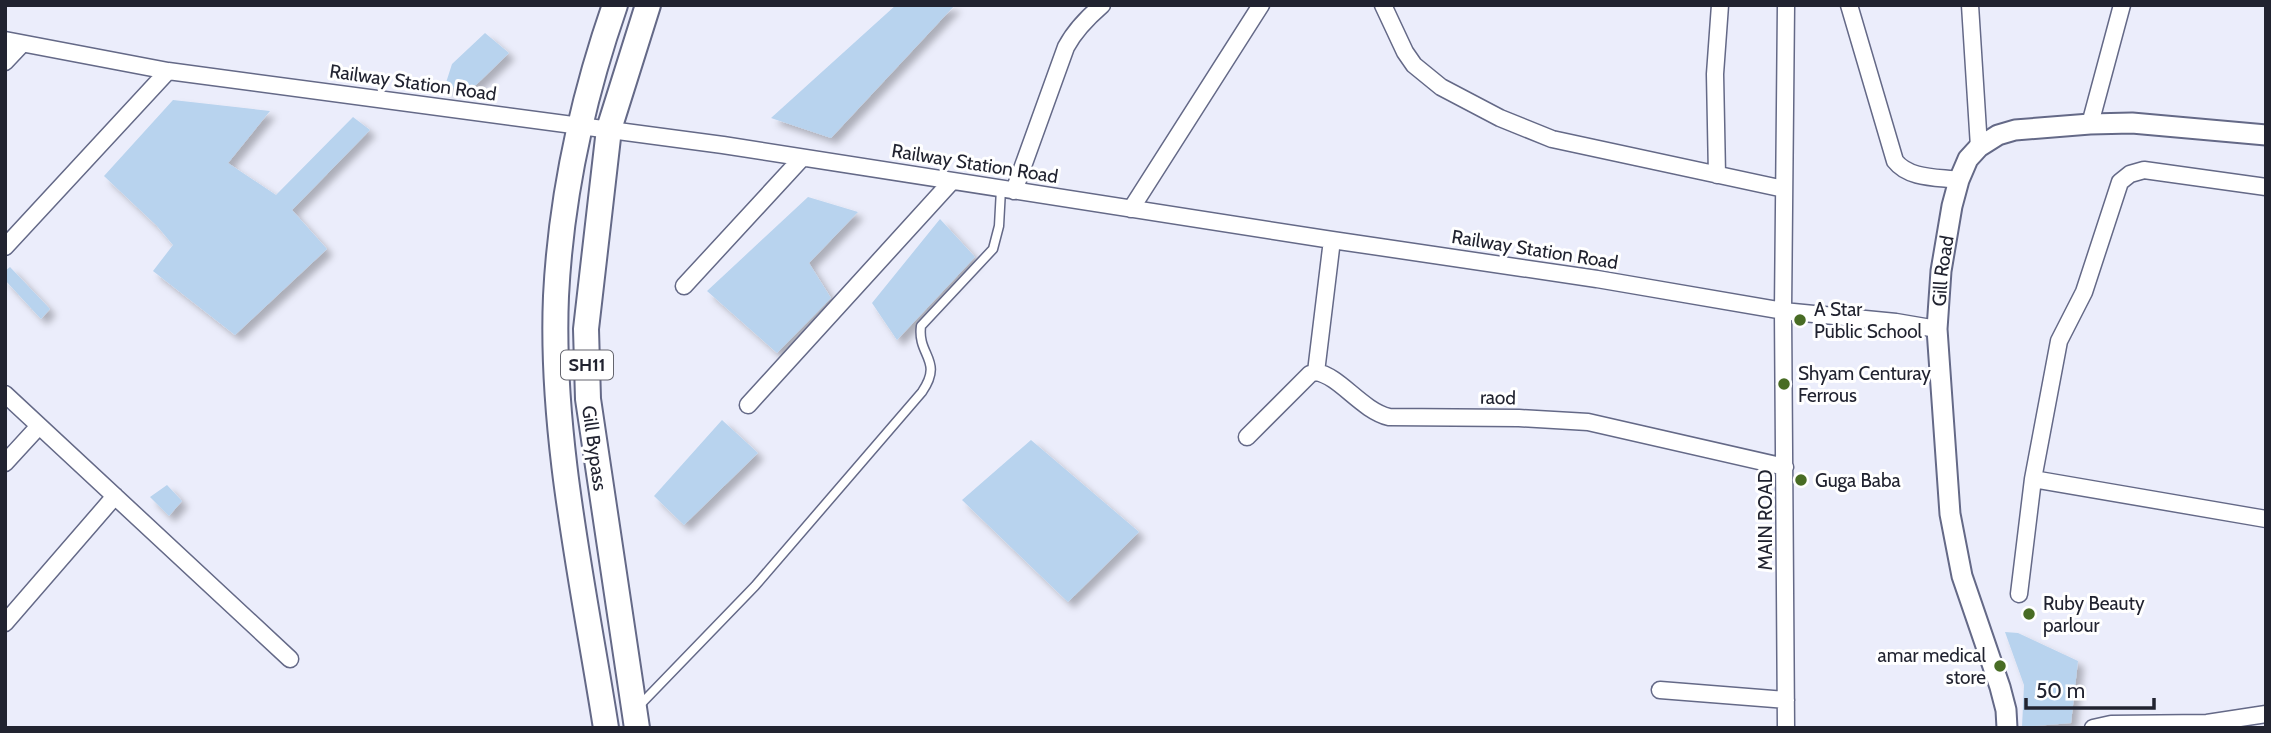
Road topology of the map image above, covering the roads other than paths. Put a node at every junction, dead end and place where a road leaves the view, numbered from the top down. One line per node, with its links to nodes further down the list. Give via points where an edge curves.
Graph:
1 (615, 5): 16 (main road, Gill Bypass / SH11)
2 (648, 5): 17 (main road, Gill Bypass / SH11)
3 (1102, 5): 26 (street, via 1074,32 1066,47)
4 (1261, 5): 27 (street)
5 (1383, 5): 21 (street, via 1414,65 1460,99 1552,139)
6 (1720, 5): 21 (street, via 1715,74)
7 (1786, 5): 25 (street, MAIN ROAD)
8 (1849, 5): 22 (street, via 1895,161 1905,172)
9 (1970, 5): 19 (street)
10 (2122, 5): 15 (street)
11 (5, 40): 12 (street, Railway Station Road)
12 (22, 44): 13 (street); 14 (street, Railway Station Road)
13 (5, 62)
14 (168, 71): 16 (street, Railway Station Road); 29 (street)
15 (2090, 124): 18 (street, via 2133,123); 19 (street, via 2015,130)
16 (581, 126): 17 (street, Railway Station Road); 50 (main road, Gill Bypass / SH11, via 562,233 556,296 557,377 565,471)
17 (609, 129): 20 (street, Railway Station Road); 49 (main road, Gill Bypass / SH11, via 586,329 588,399)
18 (2266, 135)
19 (1979, 147): 22 (street, Gill Road)
20 (802, 158): 23 (street, Railway Station Road); 30 (street)
21 (1717, 175): 25 (street)
22 (1959, 180): 32 (street, Gill Road, via 1941,271)
23 (952, 181): 26 (street, Railway Station Road); 35 (street)
24 (2266, 187): 40 (street, via 2144,170 2120,183 2084,292 2059,341)
25 (1784, 189): 31 (street, MAIN ROAD)
26 (1007, 190): 27 (street, Railway Station Road); 49 (lane, via 993,249 921,326 919,336 930,362 931,380)
27 (1131, 209): 28 (street, Railway Station Road)
28 (1332, 240): 31 (street, Railway Station Road); 33 (street)
29 (5, 247)
30 (684, 286)
31 (1783, 311): 32 (street, Railway Station Road); 39 (street, MAIN ROAD)
32 (1937, 329): 52 (street, Gill Road, via 1955,546 2000,687)
33 (1315, 372): 37 (street); 39 (street, raod, via 1389,417 1588,422)
34 (5, 394): 36 (street)
35 (748, 405)
36 (39, 426): 38 (street); 41 (street)
37 (1247, 438)
38 (5, 463)
39 (1786, 467): 47 (street, MAIN ROAD)
40 (2033, 479): 42 (street); 43 (street)
41 (115, 496): 44 (street); 45 (street)
42 (2266, 519)
43 (2020, 594)
44 (5, 623)
45 (290, 659)
46 (1660, 690): 47 (street)
47 (1786, 700): 51 (street, MAIN ROAD)
48 (2266, 714): 53 (street, via 2207,723)
49 (636, 720)
50 (607, 728)
51 (1786, 728)
52 (2007, 728)
53 (2093, 728)

